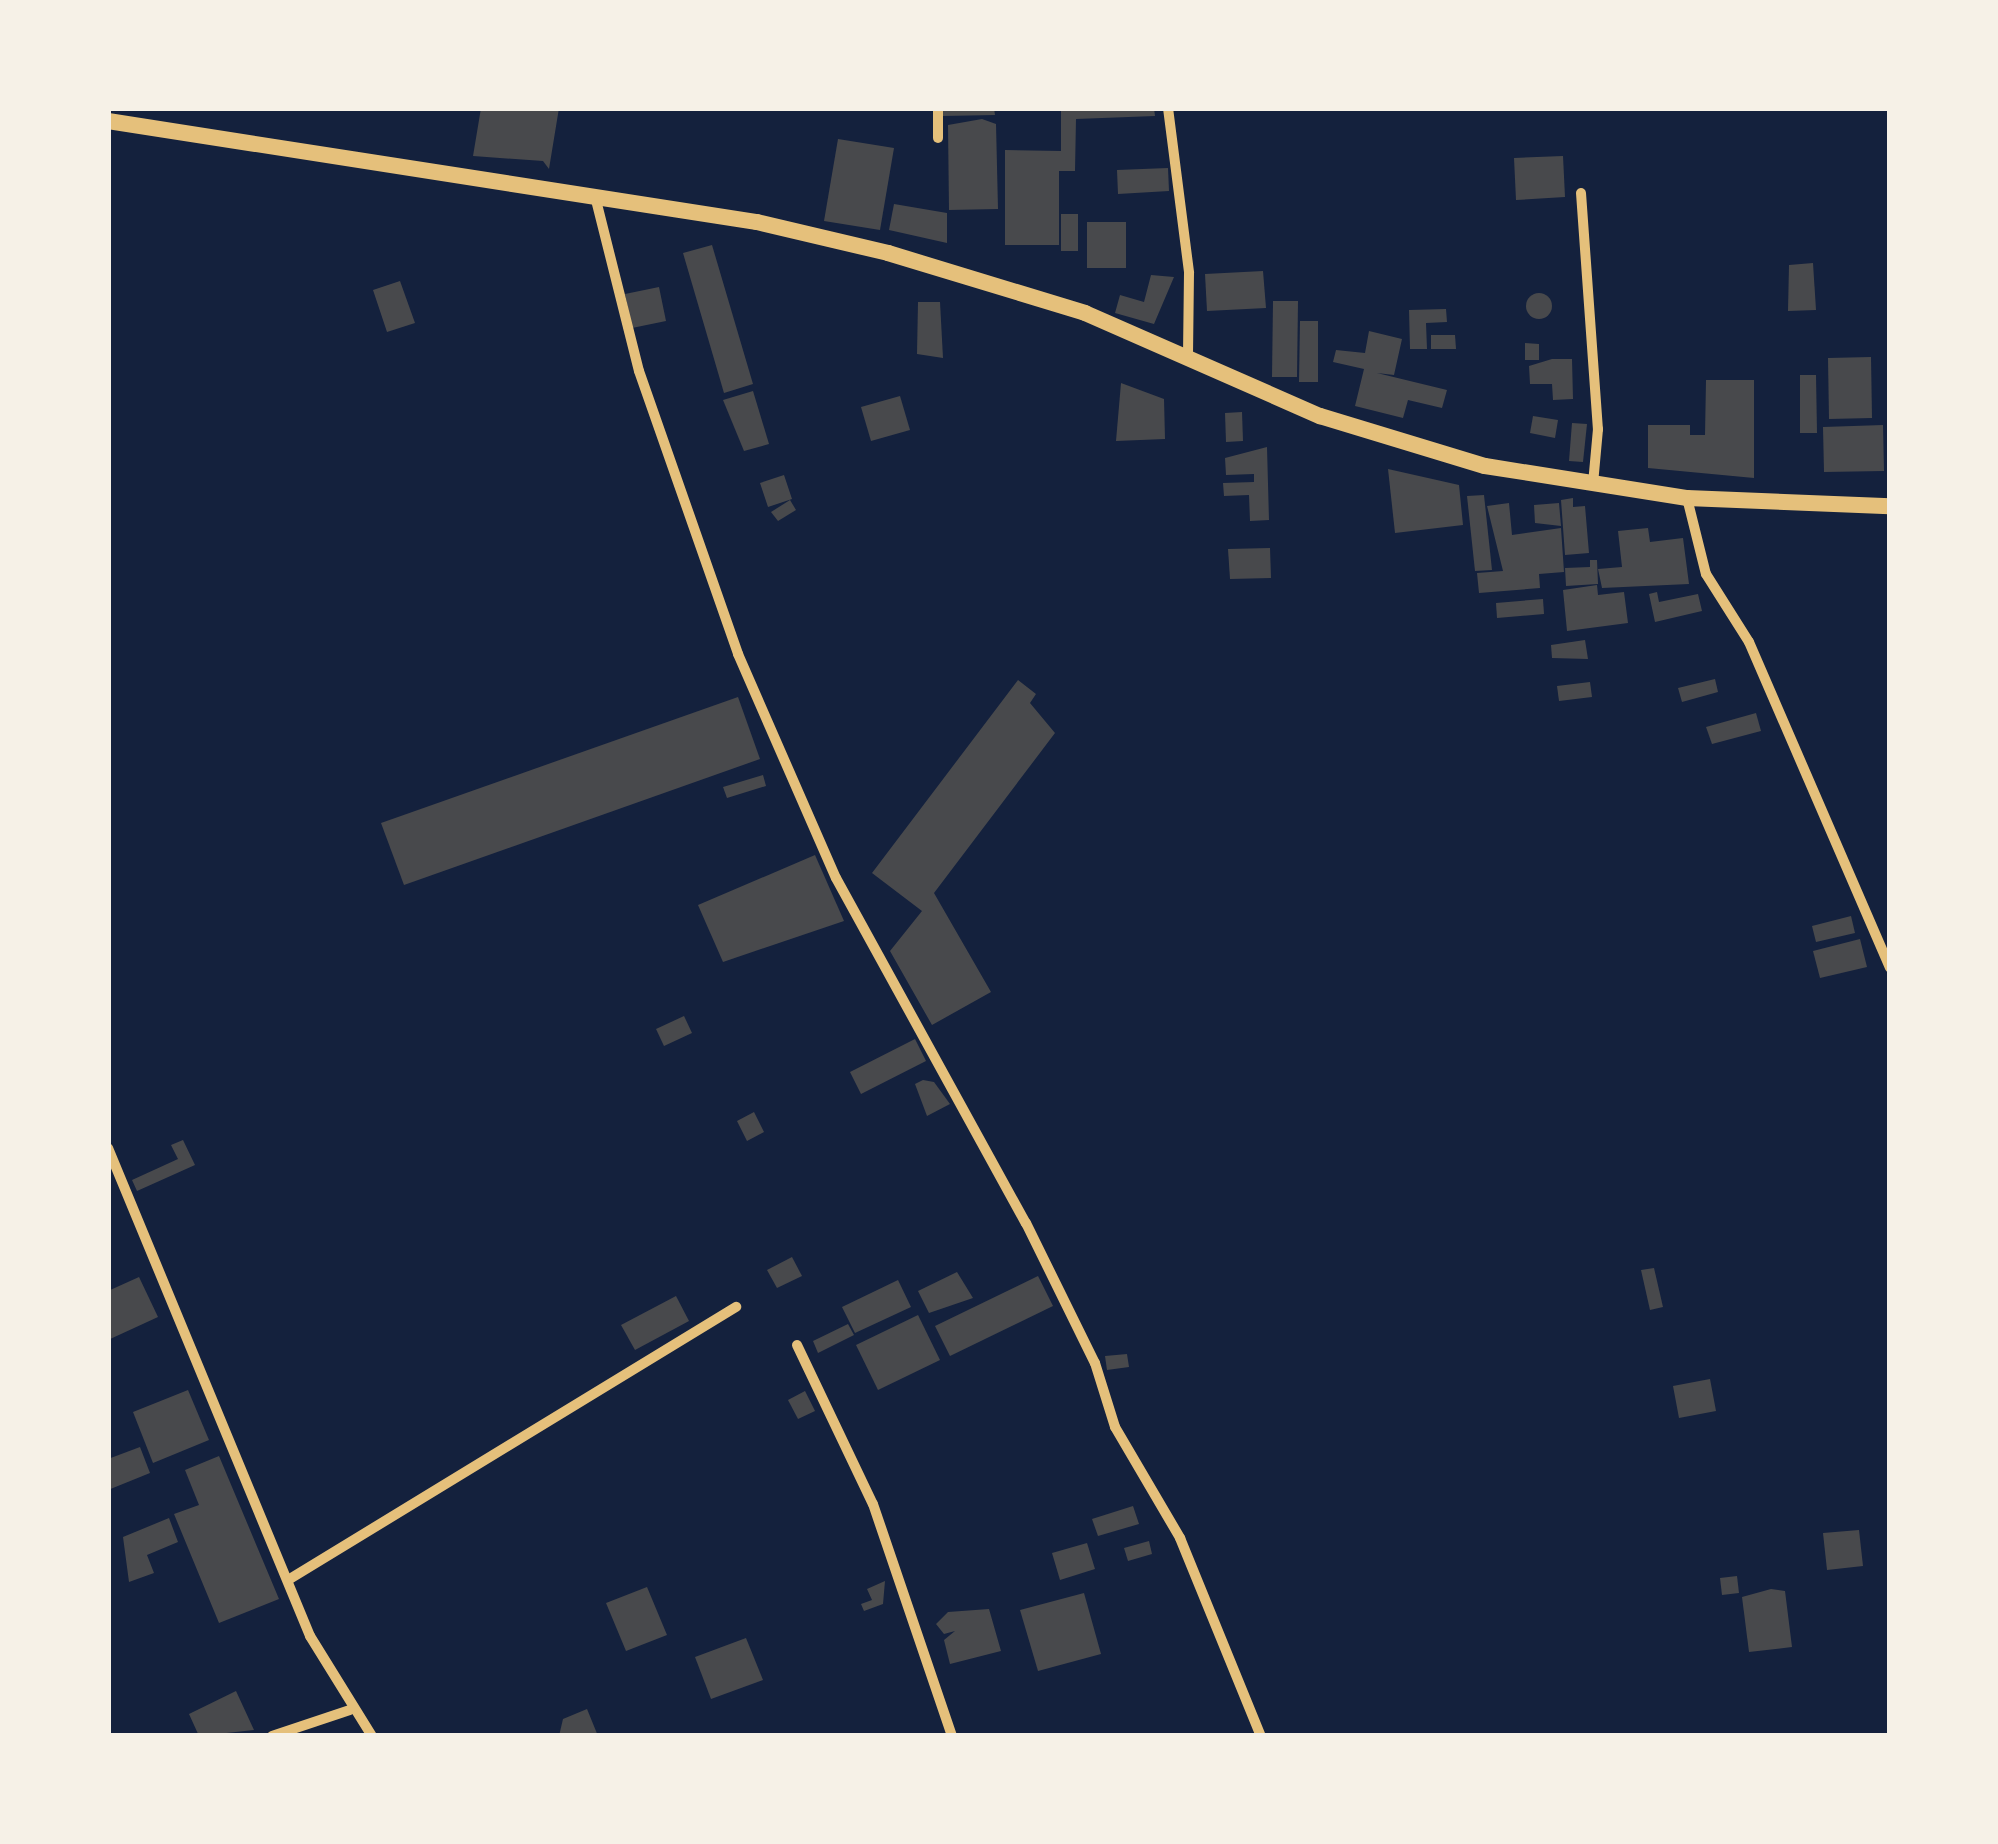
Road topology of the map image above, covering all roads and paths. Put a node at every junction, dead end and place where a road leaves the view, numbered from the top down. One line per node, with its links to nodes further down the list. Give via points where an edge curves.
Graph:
1 (938, 108): 4 (street)
2 (1168, 108): 7 (street, via 1189,273)
3 (108, 121): 6 (main road)
4 (938, 138)
5 (1581, 194): 8 (street, via 1598,429)
6 (595, 196): 7 (main road, via 888,253 1084,314); 20 (street, via 640,370 738,654 836,878 1026,1223 1095,1363 1115,1427 1180,1538)
7 (1188, 358): 8 (main road, via 1409,445)
8 (1593, 484): 9 (main road)
9 (1687, 498): 10 (main road); 11 (street, via 1706,574 1749,642)
10 (1890, 506)
11 (1890, 968)
12 (108, 1148): 15 (street)
13 (736, 1306): 15 (street)
14 (797, 1345): 19 (street, via 873,1504)
15 (287, 1580): 16 (street)
16 (350, 1710): 17 (street); 18 (street)
17 (272, 1736)
18 (372, 1736)
19 (952, 1736)
20 (1261, 1736)

